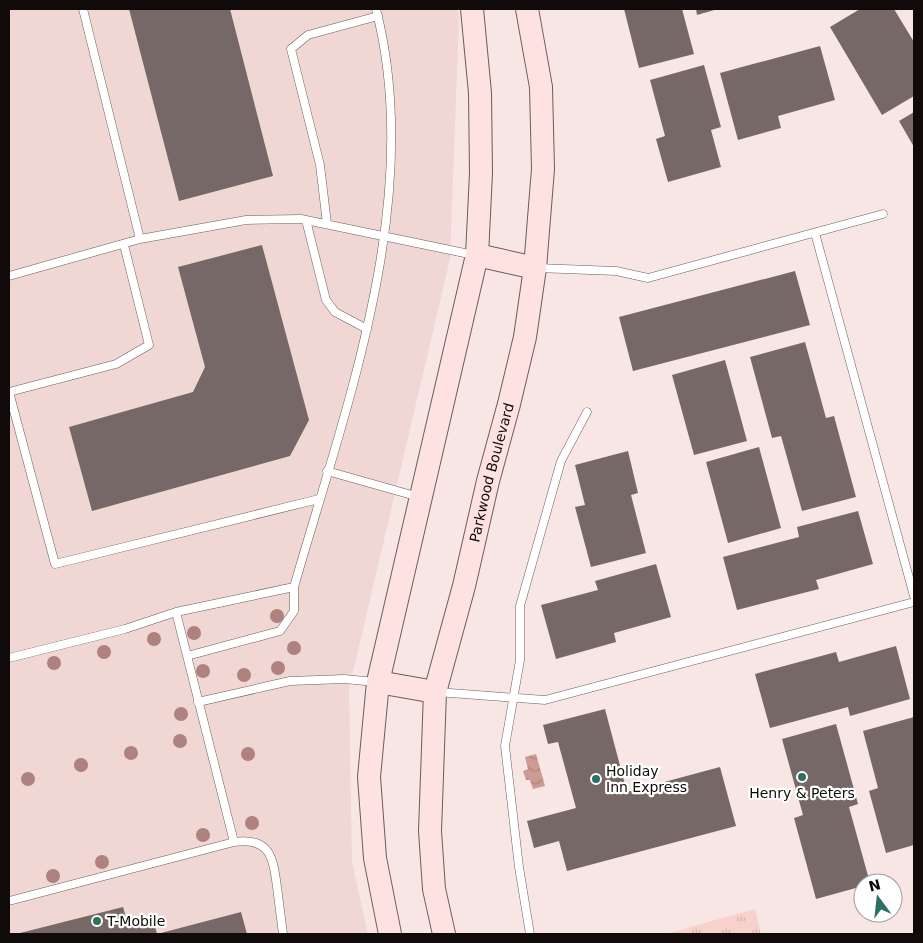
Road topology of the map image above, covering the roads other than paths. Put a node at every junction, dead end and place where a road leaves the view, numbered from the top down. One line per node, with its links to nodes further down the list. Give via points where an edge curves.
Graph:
1 (83, 9): 10 (lane)
2 (472, 9): 12 (main road, via 480,102)
3 (527, 9): 13 (main road, Parkwood Boulevard, via 541,87 543,169)
4 (377, 12): 7 (lane, via 308,35 291,49 320,165); 9 (lane, via 389,90 390,151)
5 (883, 214): 8 (lane)
6 (306, 220): 7 (lane); 10 (lane, via 246,220); 15 (lane, via 326,300 335,312)
7 (327, 224): 9 (lane)
8 (815, 233): 13 (lane, via 648,278 616,271); 22 (lane)
9 (384, 237): 12 (lane); 15 (lane)
10 (140, 239): 11 (lane)
11 (124, 245): 14 (lane); 16 (lane, via 150,345 116,364)
12 (477, 255): 13 (main road); 19 (main road)
13 (535, 268): 28 (main road, Parkwood Boulevard, via 525,337)
14 (9, 276)
15 (368, 328): 18 (lane)
16 (9, 392): 20 (lane, via 55,564)
17 (587, 412): 29 (lane, via 561,461 520,606 520,660)
18 (327, 471): 19 (lane); 20 (lane)
19 (420, 498): 27 (main road)
20 (319, 499): 21 (lane)
21 (294, 587): 24 (lane); 25 (lane, via 294,611 280,631)
22 (914, 596)
23 (914, 602): 29 (lane, via 545,700)
24 (176, 612): 25 (lane); 26 (lane, via 125,630)
25 (187, 656): 30 (lane)
26 (9, 658)
27 (378, 682): 28 (main road); 30 (lane, via 344,679 290,681); 34 (main road, via 369,777 374,858)
28 (435, 692): 29 (lane); 35 (main road, Parkwood Boulevard, via 430,831 434,889)
29 (513, 698): 36 (lane, via 504,746)
30 (198, 702): 31 (lane)
31 (234, 842): 32 (lane); 33 (lane, via 248,840 260,844 273,859)
32 (9, 902)
33 (283, 934)
34 (390, 934)
35 (444, 934)
36 (530, 934)

